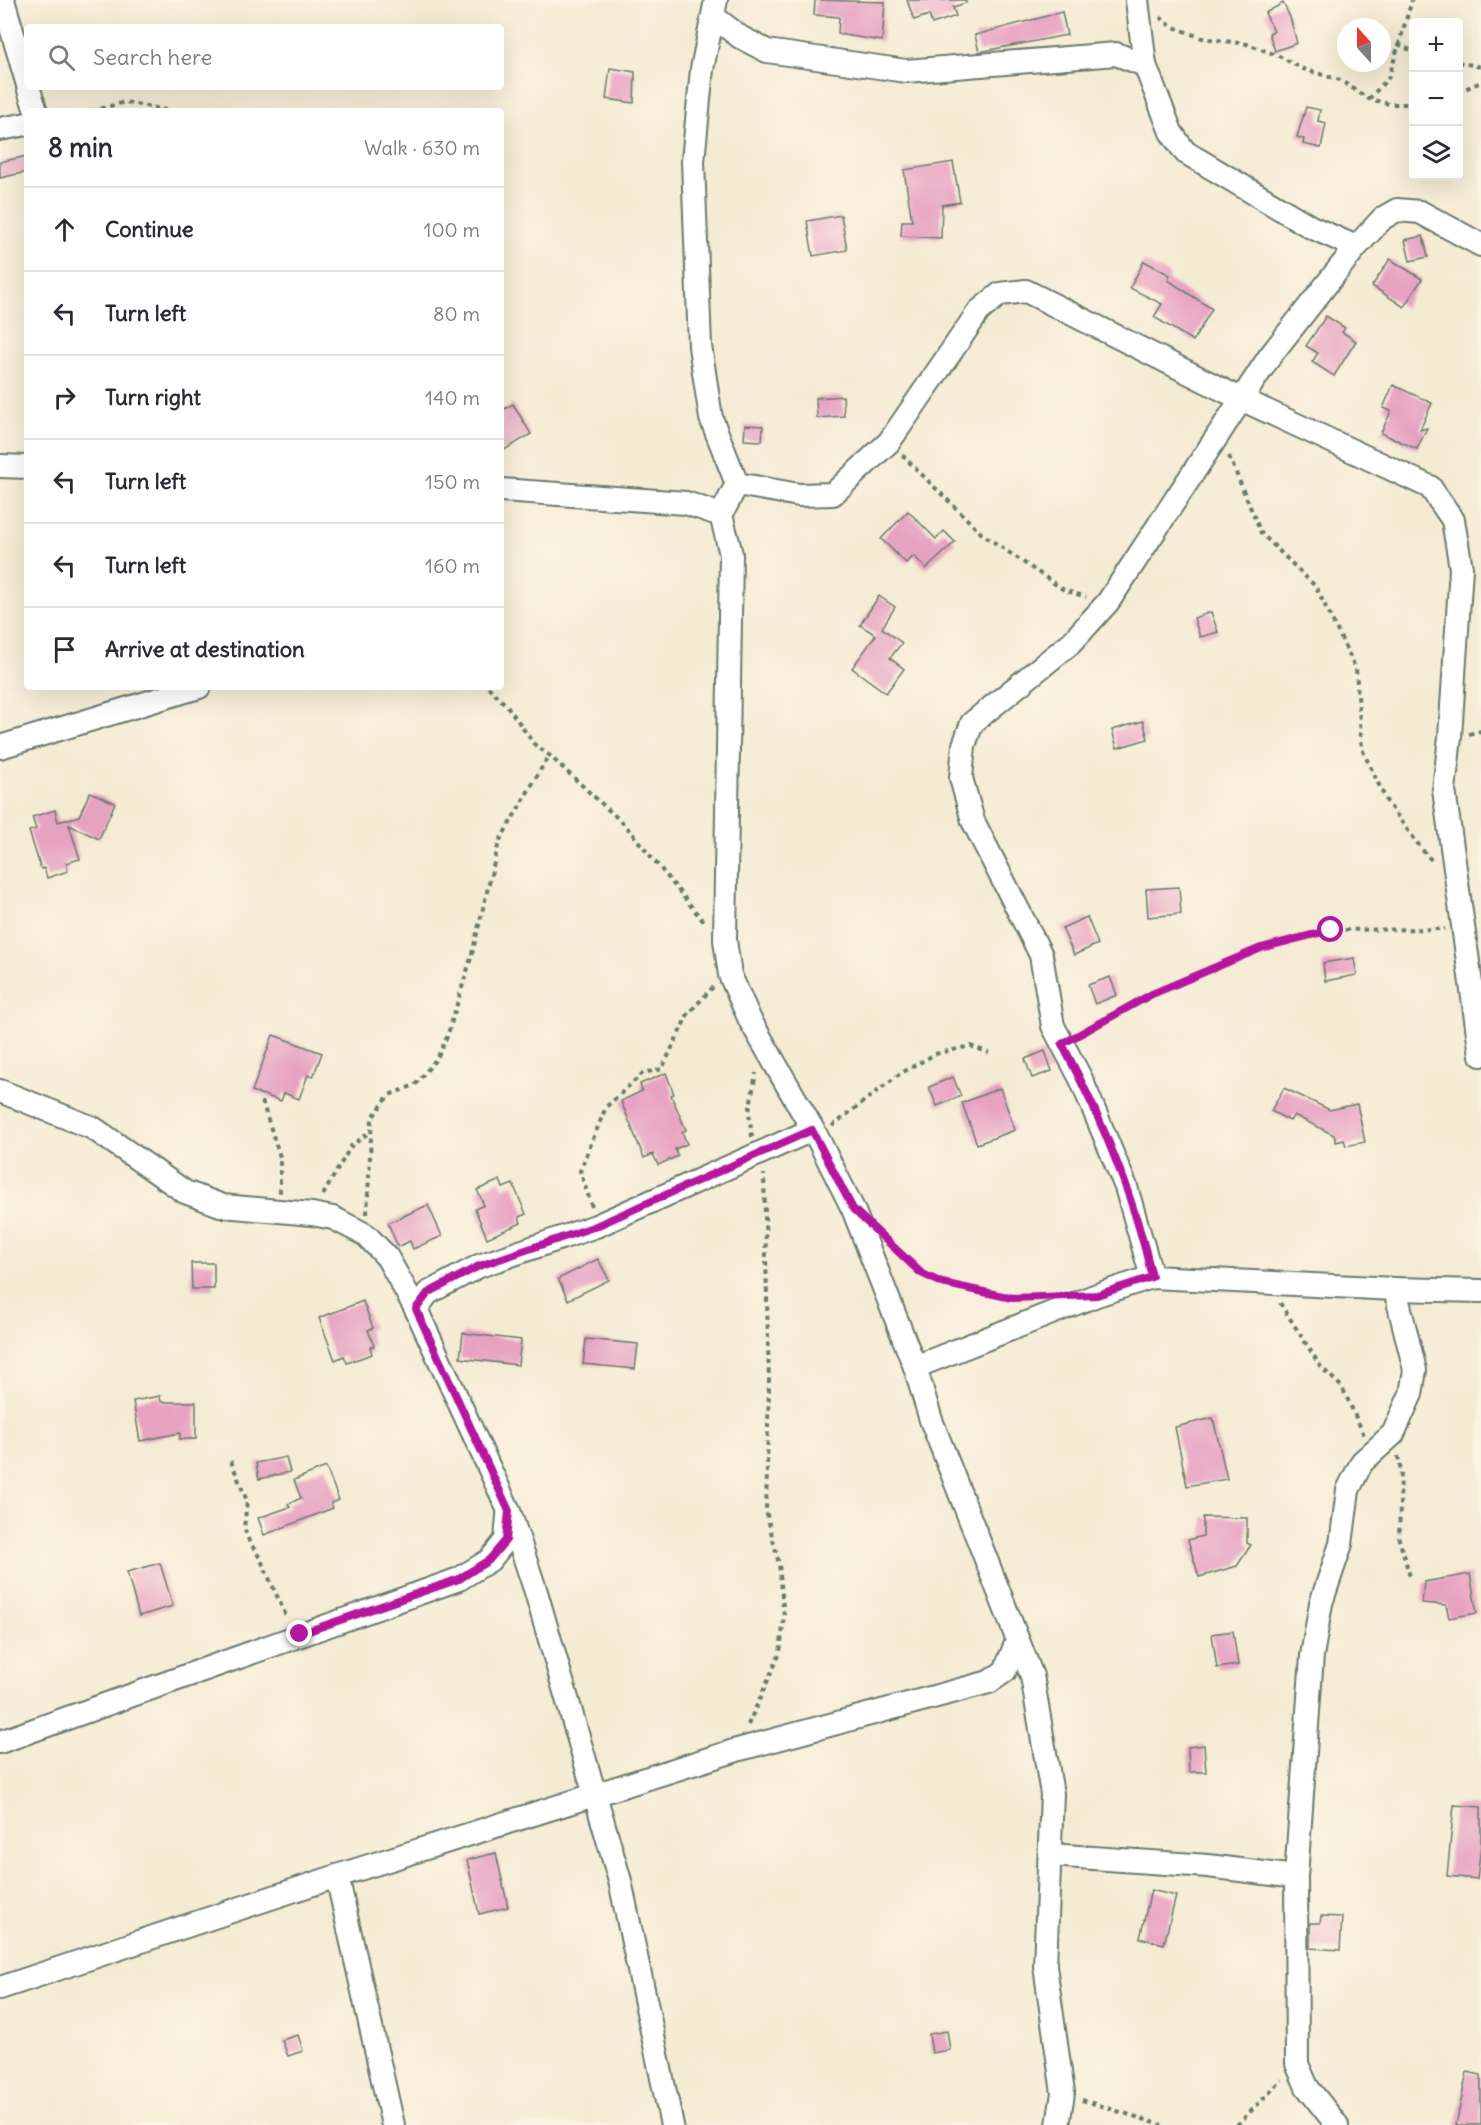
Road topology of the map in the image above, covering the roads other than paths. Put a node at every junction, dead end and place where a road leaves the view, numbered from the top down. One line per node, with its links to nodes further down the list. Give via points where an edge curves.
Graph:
1 (3, 0): 5 (street)
2 (1146, 6): 4 (street)
3 (716, 9): 4 (street, via 740,37 767,51 906,71 1116,54); 15 (street, via 702,69 693,161 700,346 711,418)
4 (1145, 65): 11 (street, via 1171,132 1185,152 1311,228)
5 (24, 72)
6 (29, 90): 7 (street)
7 (35, 108)
8 (24, 125): 9 (street)
9 (0, 129)
10 (1481, 245): 11 (street, via 1420,212 1397,210 1383,218)
11 (1356, 247): 12 (street)
12 (1241, 399): 15 (street, via 1026,291 1000,294 979,310 889,442 833,494 799,495); 20 (street, via 1430,487 1453,520 1461,568 1444,790); 23 (street, via 1107,602 1072,642 972,723 964,745 961,778 973,821 1041,955 1053,1026 1081,1079 1126,1186)
13 (0, 466): 14 (street)
14 (24, 467)
15 (737, 484): 17 (street)
16 (504, 490): 17 (street, via 686,503)
17 (721, 515): 22 (street, via 731,554 725,940 730,975 750,1020)
18 (189, 690): 19 (street)
19 (0, 747)
20 (1481, 1055)
21 (0, 1091): 26 (street, via 93,1128 185,1192 223,1206 333,1218 366,1235 387,1257)
22 (814, 1133): 26 (street, via 596,1226 479,1266 428,1293); 27 (street, via 853,1209)
23 (1152, 1277): 24 (street); 27 (street)
24 (1395, 1289): 25 (street); 34 (street, via 1415,1370 1411,1394 1393,1434 1362,1462 1348,1490 1341,1544 1321,1603 1312,1656)
25 (1481, 1291)
26 (416, 1309): 28 (street)
27 (915, 1367): 29 (street, via 931,1420)
28 (509, 1511): 30 (street, via 506,1540 489,1560 459,1579); 31 (street)
29 (1017, 1641): 31 (street, via 1005,1671 989,1682 737,1750); 32 (street, via 1032,1676 1052,1794)
30 (0, 1742)
31 (595, 1796): 33 (street); 37 (street, via 620,1881)
32 (1050, 1855): 34 (street, via 1208,1866); 38 (street, via 1045,1966 1063,2093)
33 (338, 1876): 35 (street); 36 (street)
34 (1296, 1877): 39 (street, via 1297,2064 1307,2087)
35 (0, 1988)
36 (393, 2125)
37 (672, 2125)
38 (1058, 2125)
39 (1338, 2125)

